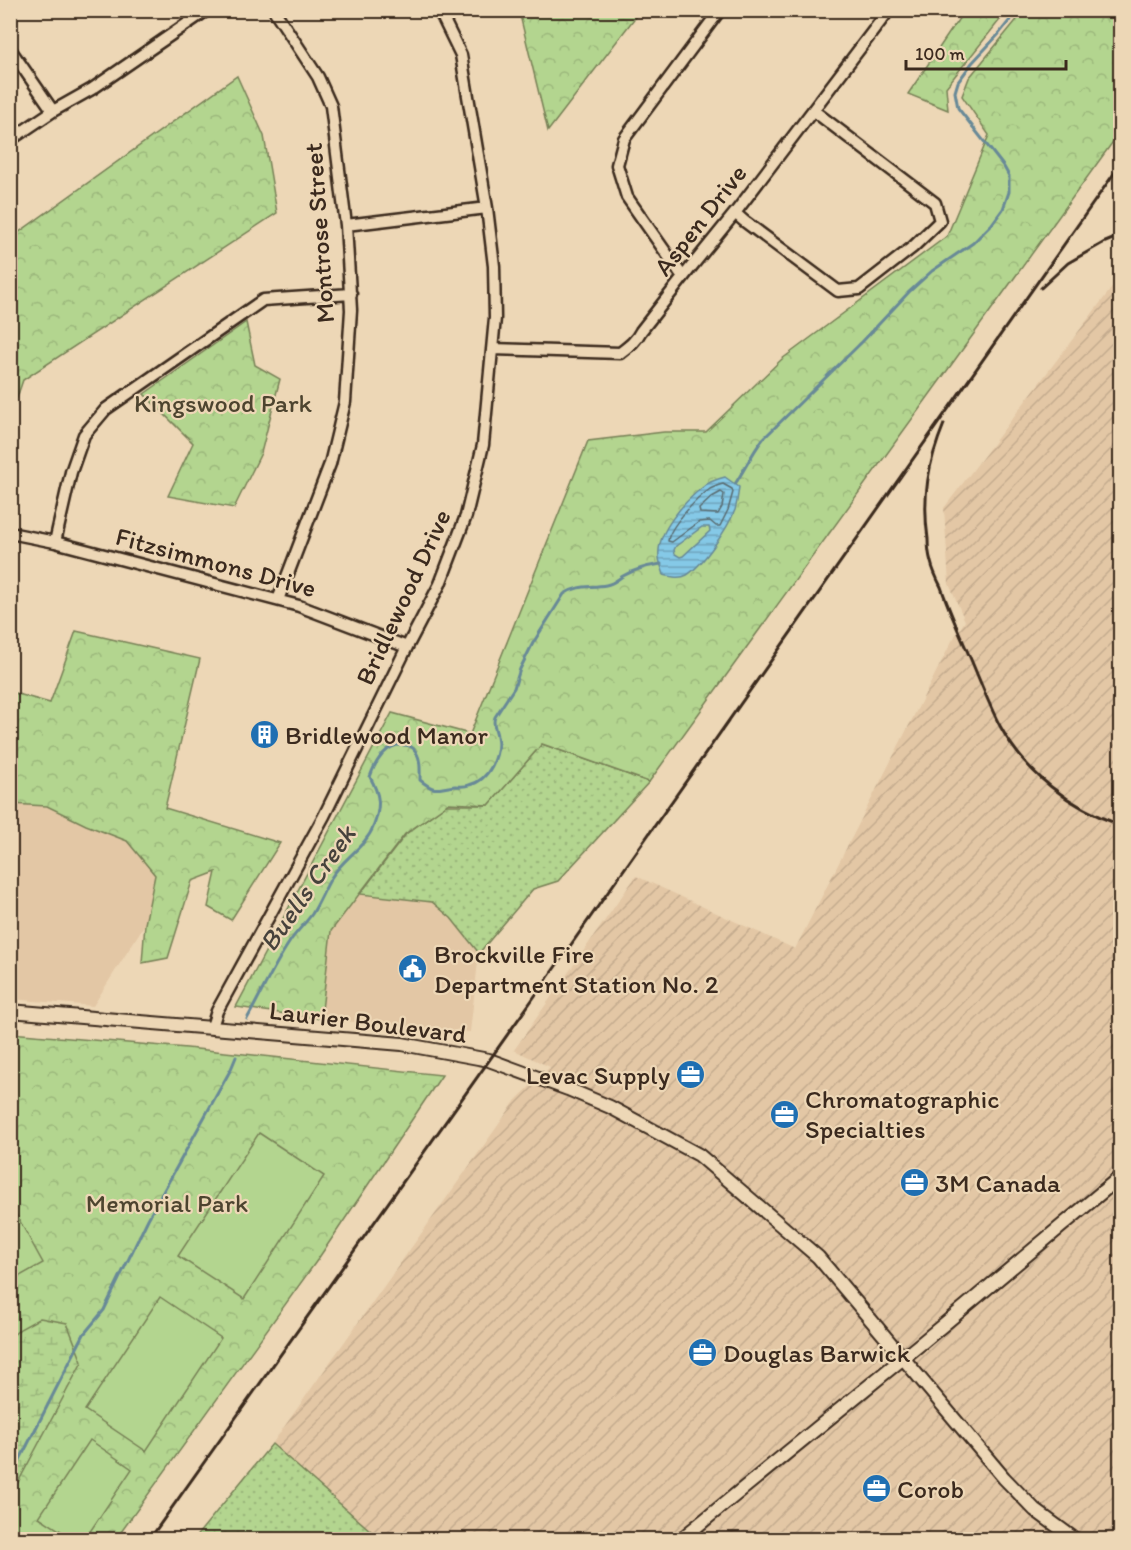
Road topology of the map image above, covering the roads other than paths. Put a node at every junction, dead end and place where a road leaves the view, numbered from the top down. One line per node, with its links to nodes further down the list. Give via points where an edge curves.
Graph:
1 (207, 10): 7 (street)
2 (274, 10): 12 (street, Montrose Street, via 318,77 331,106)
3 (439, 10): 10 (street, Bridlewood Drive, via 461,55)
4 (720, 10): 13 (street, via 624,139 617,165 627,197)
5 (885, 12): 8 (street, Aspen Drive)
6 (10, 49): 7 (street)
7 (53, 111): 9 (street)
8 (813, 111): 11 (street, Aspen Drive); 11 (street, via 935,203 940,221 859,289 838,291)
9 (10, 140)
10 (487, 208): 12 (street); 15 (street, Bridlewood Drive, via 494,266)
11 (735, 213): 13 (street, Aspen Drive)
12 (346, 225): 14 (street, Montrose Street)
13 (683, 277): 15 (street, Aspen Drive, via 637,339 620,353)
14 (351, 294): 17 (street, via 263,300 106,410 84,435); 18 (street, Montrose Street, via 345,391 330,464)
15 (492, 349): 19 (street, Bridlewood Drive, via 483,445 466,516 440,584)
16 (10, 533): 17 (street, Fitzsimmons Drive)
17 (55, 542): 18 (street, Fitzsimmons Drive)
18 (278, 600): 19 (street, Fitzsimmons Drive)
19 (407, 647): 21 (street, Bridlewood Drive, via 324,816 217,1011)
20 (10, 1011): 21 (street, Laurier Boulevard)
21 (212, 1027): 23 (street, Laurier Boulevard, via 402,1044 489,1060 610,1107 699,1155 809,1249)
22 (1120, 1177): 23 (street)
23 (902, 1359): 24 (street); 25 (street, Laurier Boulevard, via 1004,1478 1035,1510)
24 (680, 1539)
25 (1076, 1539)

